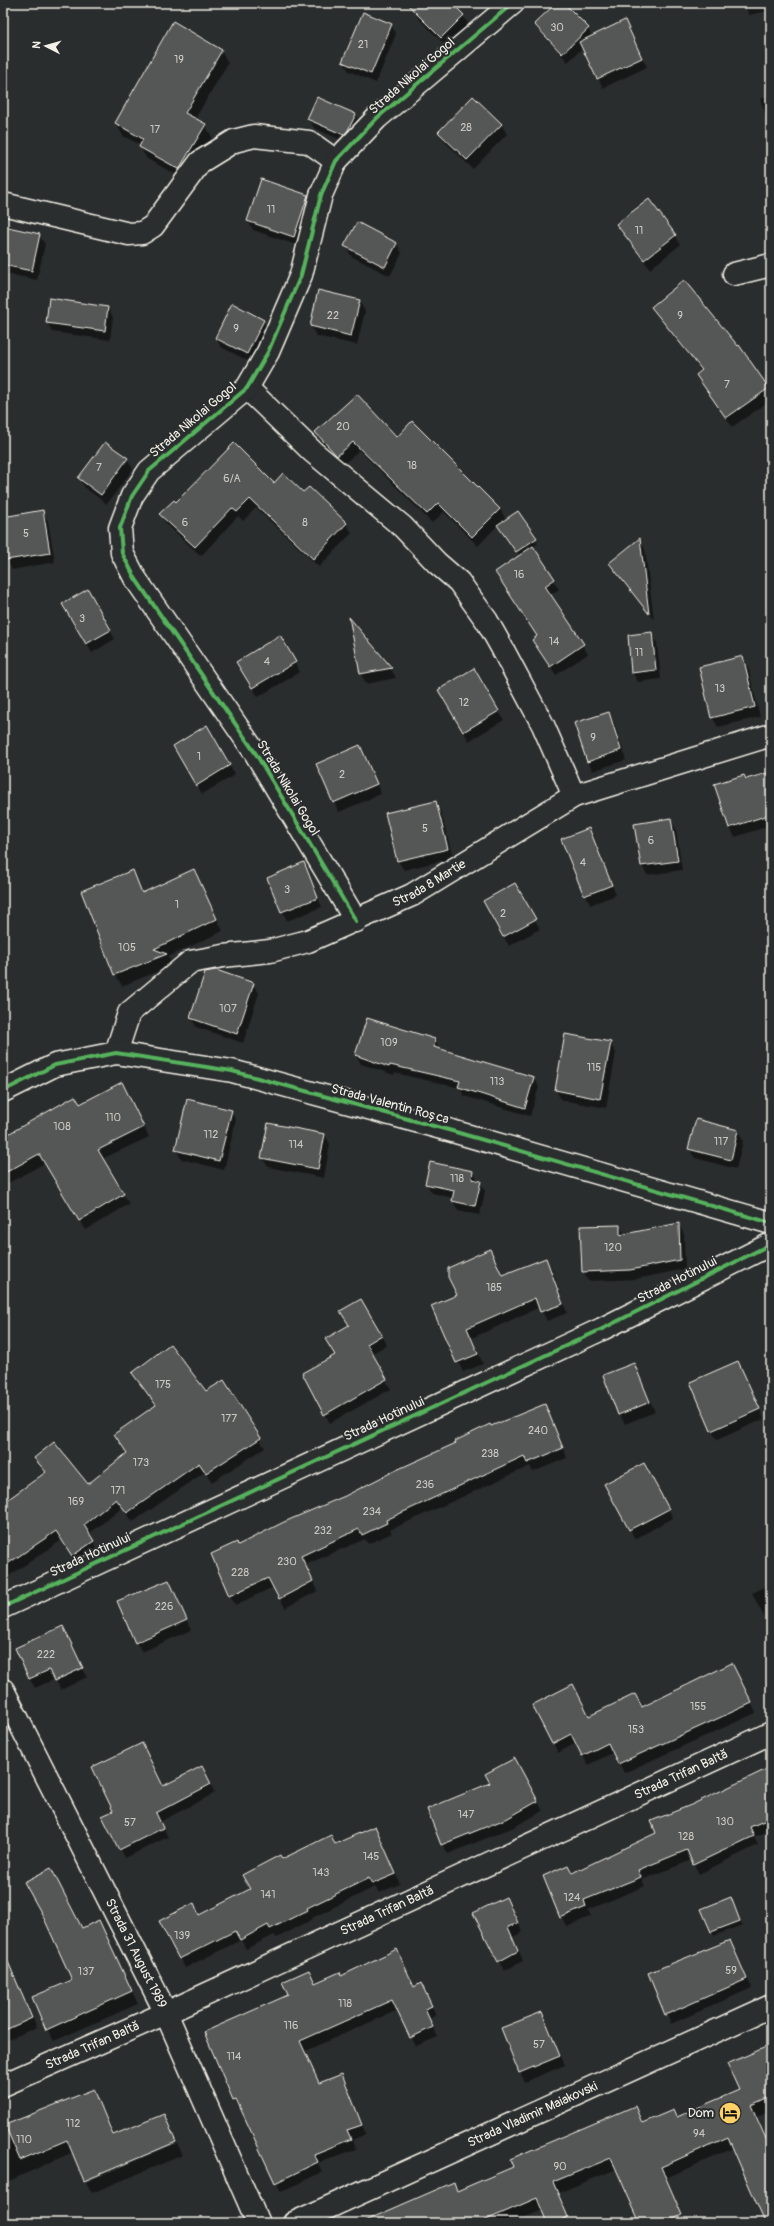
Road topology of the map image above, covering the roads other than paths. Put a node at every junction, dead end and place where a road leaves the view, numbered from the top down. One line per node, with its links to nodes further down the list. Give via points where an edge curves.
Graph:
1 (513, 3): 2 (street, Strada Nikolai Gogol, via 377,118)
2 (336, 161): 3 (street, via 309,142 254,136 234,141 200,162 153,226 142,233 129,234); 6 (street, Strada Nikolai Gogol, via 321,195 301,275 268,352)
3 (3, 204)
4 (771, 265): 5 (street)
5 (734, 274)
6 (247, 388): 8 (street, Strada Nikolai Gogol, via 313,452 403,527 459,582 487,621 501,646 543,725); 9 (street, Strada Nikolai Gogol, via 149,471 132,496 120,528 122,553 135,578 256,754)
7 (771, 735): 8 (street, Strada 8 Martie)
8 (574, 796): 9 (street, Strada 8 Martie, via 412,895)
9 (356, 921): 10 (street, Strada 8 Martie, via 308,941 270,951 190,962 129,1013)
10 (116, 1053): 11 (street, Strada Valentin Roșca, via 55,1065); 12 (street, Strada Valentin Roșca, via 232,1071)
11 (3, 1092)
12 (771, 1223)
13 (771, 1244): 14 (street, Strada Hotinului, via 602,1329)
14 (3, 1607)
15 (3, 1690): 18 (street, Strada 31 August 1989)
16 (771, 1733): 18 (street, Strada Trifan Baltă)
17 (771, 2006): 21 (street, Strada Vladimir Maiakovski)
18 (166, 2013): 19 (street, Strada Trifan Baltă); 20 (street, Strada 31 August 1989)
19 (3, 2086)
20 (258, 2223)
21 (294, 2223)

